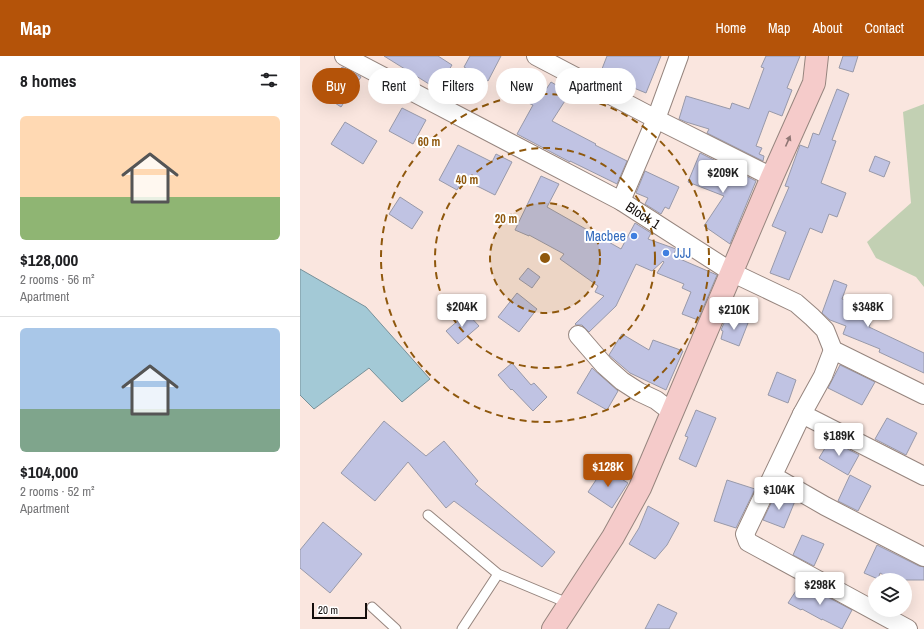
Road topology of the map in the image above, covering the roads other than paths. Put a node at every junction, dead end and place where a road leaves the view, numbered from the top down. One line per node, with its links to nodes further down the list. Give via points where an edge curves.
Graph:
1 (344, 56): 7 (street, Block 1)
2 (536, 56): 5 (street)
3 (679, 56): 5 (street)
4 (816, 56): 6 (street, one-way to 4, via 814,83)
5 (656, 119): 6 (street); 7 (street)
6 (772, 177): 8 (street)
7 (621, 201): 8 (street, Block 1)
8 (732, 273): 10 (street, Block 1, via 796,303 825,330); 12 (street)
9 (578, 335): 12 (street, via 622,381)
10 (833, 350): 11 (street); 13 (street, via 823,376)
11 (924, 395)
12 (673, 413): 19 (street, via 640,488)
13 (802, 414): 14 (street); 15 (street)
14 (773, 476): 17 (street); 24 (street, via 745,534 748,542)
15 (924, 476)
16 (428, 515): 18 (lane)
17 (924, 557)
18 (498, 574): 19 (lane); 22 (lane)
19 (570, 604): 23 (street)
20 (372, 607): 21 (lane)
21 (396, 629)
22 (462, 629)
23 (553, 629)
24 (908, 629)

